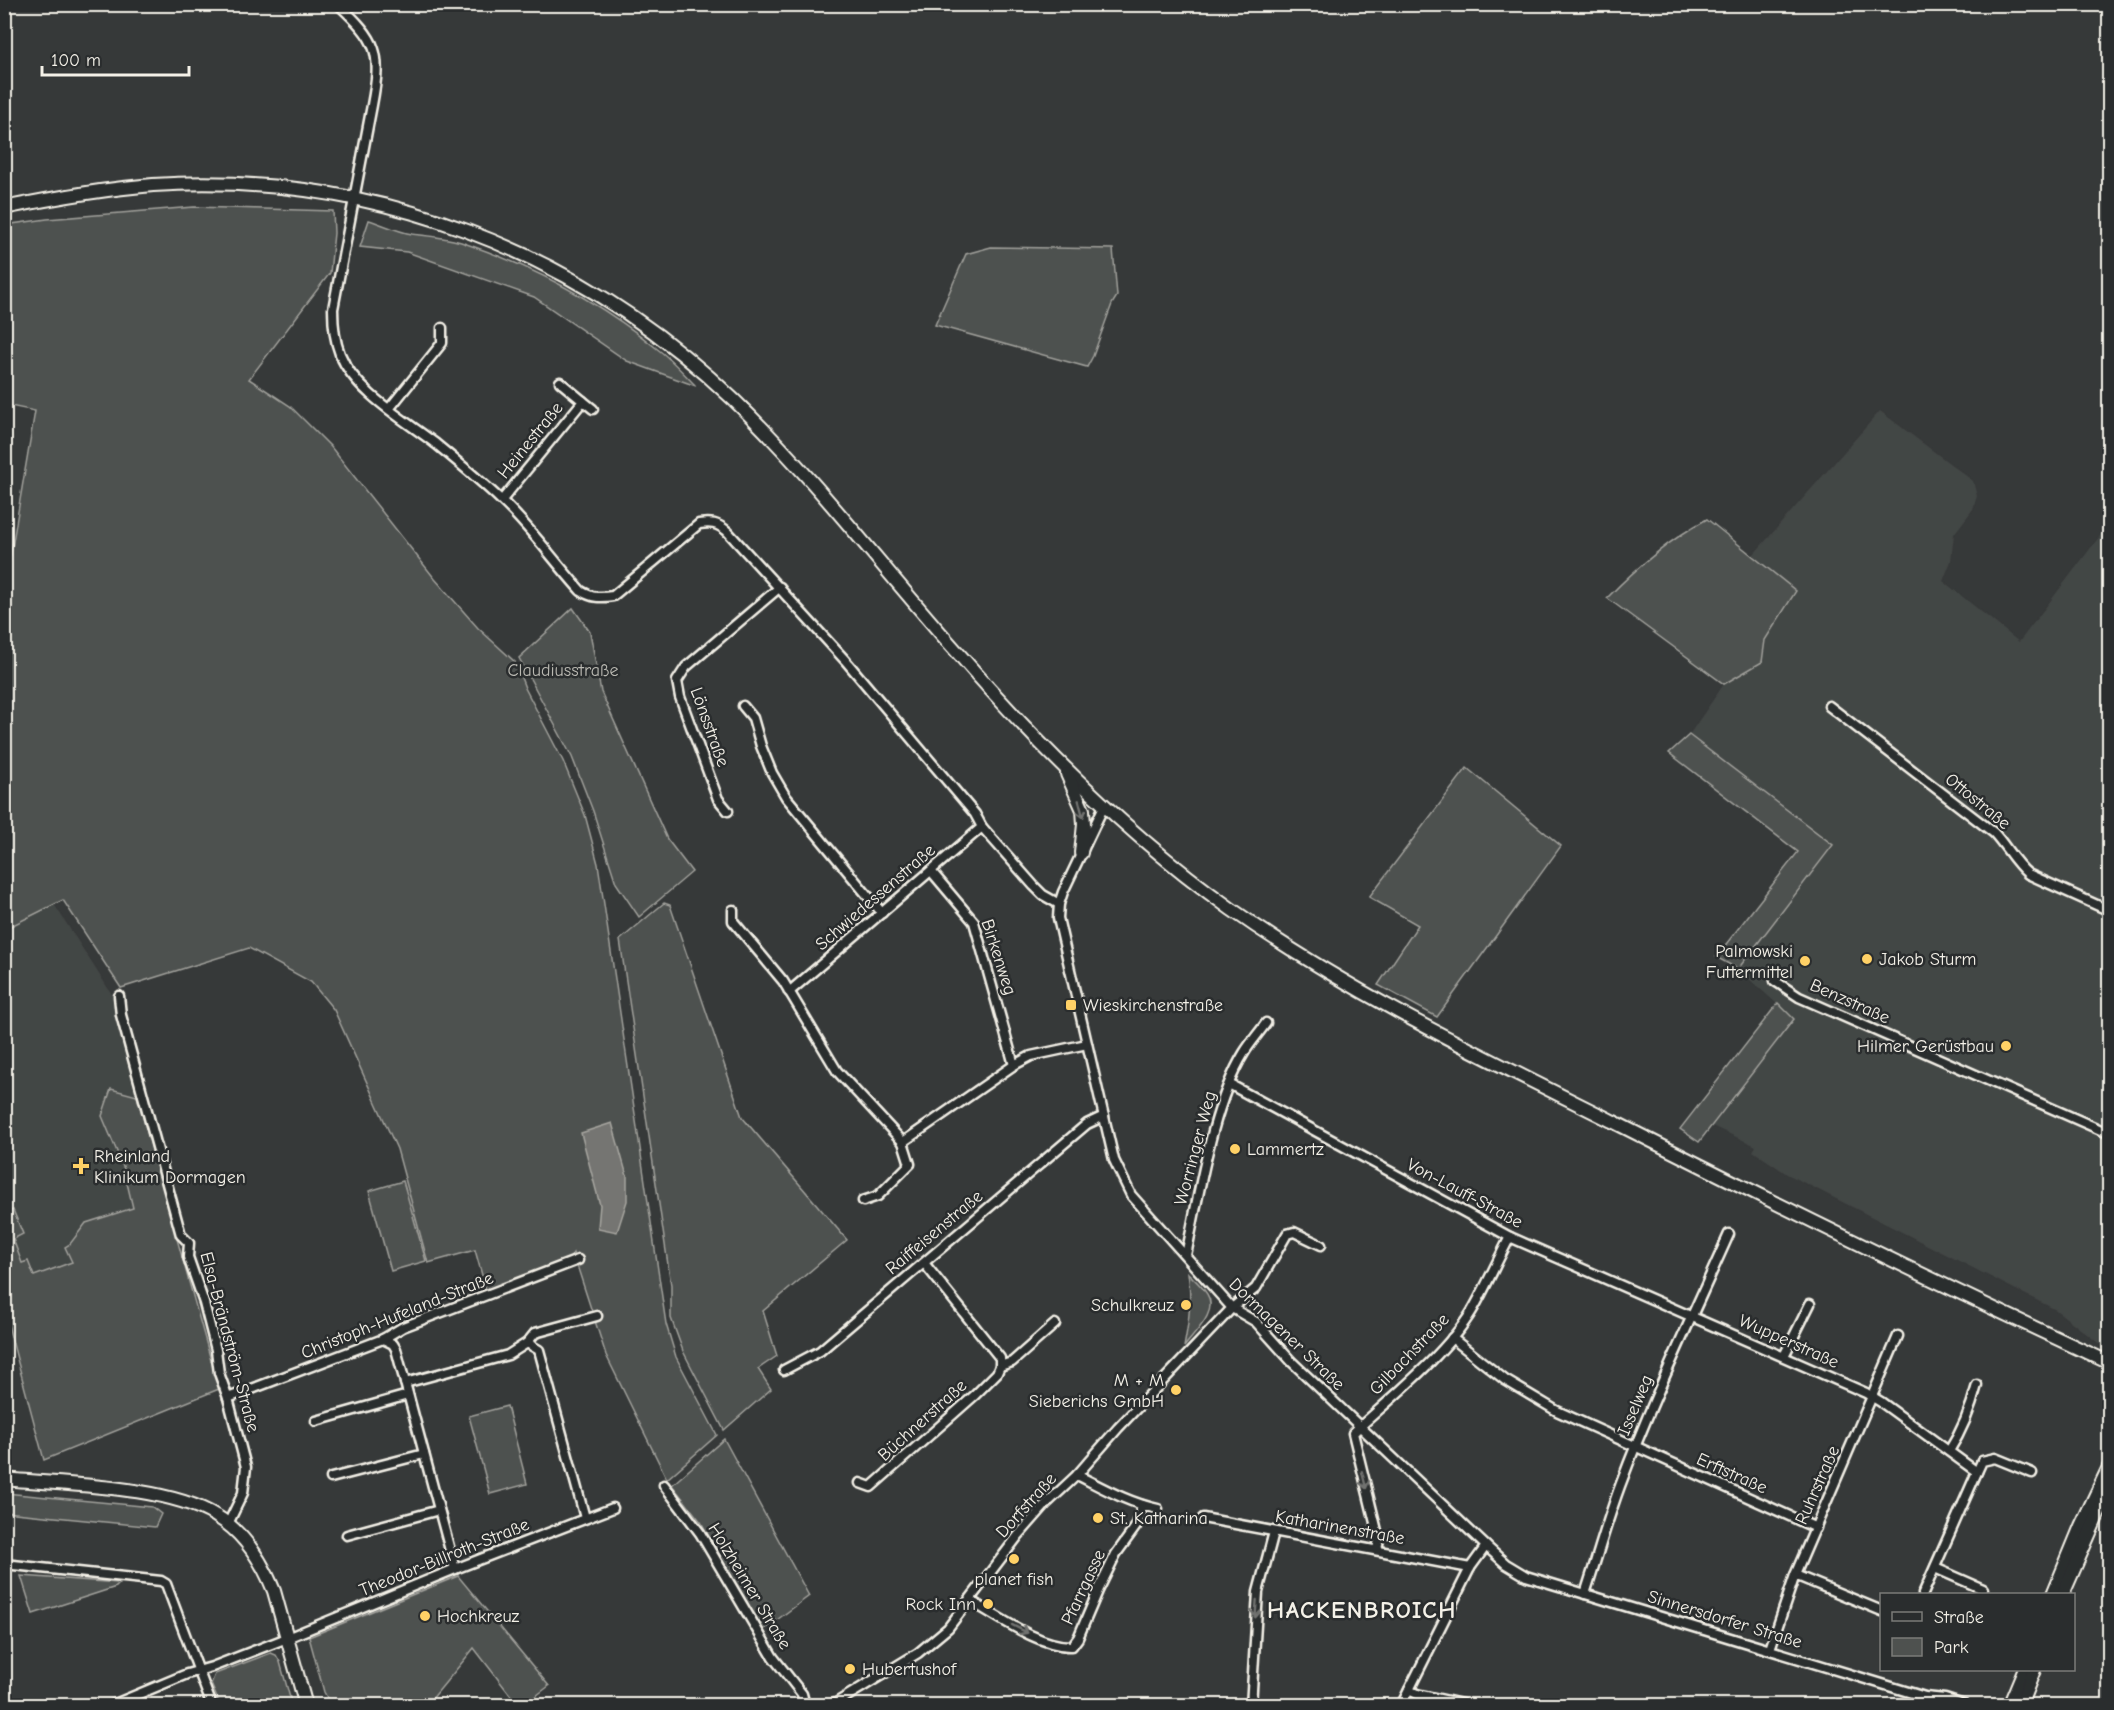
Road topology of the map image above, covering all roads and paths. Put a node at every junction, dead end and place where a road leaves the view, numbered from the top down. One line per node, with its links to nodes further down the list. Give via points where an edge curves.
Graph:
1 (338, 4): 2 (street, via 365,31 377,62 378,75)
2 (355, 198): 3 (main road, via 271,186 186,184 112,190); 7 (street, via 337,281 333,331 340,355 352,373); 13 (main road, via 466,229 543,262 616,304 683,354 773,439 957,653)
3 (4, 208)
4 (442, 328): 7 (street, via 442,342)
5 (560, 382): 6 (street, Heinestraße)
6 (583, 401): 8 (street, Heinestraße); 9 (street, Heinestraße)
7 (389, 409): 9 (street)
8 (593, 410)
9 (502, 500): 10 (street, via 581,591 591,597 613,596 682,537 699,524 709,522 727,531)
10 (780, 587): 15 (street, Lönsstraße, via 686,668 677,681 718,799); 16 (street)
11 (743, 706): 22 (street, via 753,718 772,773 786,798)
12 (1829, 706): 21 (street, Ottostraße, via 1994,833 2028,874)
13 (1064, 768): 14 (main road); 17 (main road, one-way to 17, via 1083,810)
14 (1104, 806): 17 (street, Dormagener Straße); 50 (main road, via 1234,911 1355,988 1800,1216)
15 (728, 811)
16 (982, 827): 18 (street, Schwiedessenstraße); 19 (street, via 1043,895)
17 (1081, 853): 19 (street, Dormagener Straße)
18 (931, 871): 22 (street, Schwiedessenstraße); 28 (street, Birkenweg, via 974,922)
19 (1059, 904): 27 (street, Dormagener Straße, via 1060,929)
20 (732, 910): 24 (street, via 733,921)
21 (2109, 911)
22 (882, 913): 24 (street, Schwiedessenstraße)
23 (1776, 981): 31 (street, Benzstraße, via 1799,997)
24 (789, 992): 32 (street, via 837,1071)
25 (119, 996): 57 (street, Elsa-Brändström-Straße, via 121,1015 181,1235 189,1243 188,1257)
26 (1266, 1023): 29 (street, Worringer Weg)
27 (1087, 1044): 28 (street, via 1031,1056); 30 (street, Dormagener Straße)
28 (1014, 1065): 32 (street)
29 (1229, 1084): 35 (street, Von-Lauff-Straße); 37 (street, Worringer Weg, via 1215,1126)
30 (1104, 1116): 37 (street, Dormagener Straße, via 1114,1160 1131,1195); 39 (street, Raiffeisenstraße, via 1087,1124)
31 (2109, 1134)
32 (903, 1142): 33 (street, via 910,1164 878,1196)
33 (863, 1201)
34 (1729, 1234): 43 (street, Isselweg)
35 (1510, 1237): 43 (street, Von-Lauff-Straße); 46 (street, Gilbachstraße, via 1472,1311)
36 (1321, 1245): 41 (street, Dorfstraße, via 1294,1232 1287,1234 1256,1288)
37 (1186, 1255): 41 (street, Dormagener Straße)
38 (578, 1260): 47 (street, Christoph-Hufeland-Straße, via 403,1327)
39 (924, 1263): 51 (street, via 1000,1358); 52 (street, Raiffeisenstraße, via 820,1351)
40 (1810, 1304): 49 (street)
41 (1232, 1308): 59 (street, Dormagener Straße, via 1256,1322); 66 (street, Dorfstraße)
42 (597, 1316): 48 (street, via 535,1333)
43 (1692, 1316): 49 (street, Wupperstraße); 60 (street, Isselweg)
44 (1055, 1324): 51 (street, Büchnerstraße, via 1012,1362)
45 (1898, 1336): 56 (street, Ruhrstraße)
46 (1452, 1338): 59 (street, Gilbachstraße); 60 (street, Erftstraße, via 1505,1380 1549,1406)
47 (384, 1339): 53 (street, via 396,1349); 57 (street, Christoph-Hufeland-Straße)
48 (527, 1343): 53 (street, via 508,1355); 76 (street, via 539,1350)
49 (1784, 1356): 56 (street, Wupperstraße)
50 (2109, 1363)
51 (1000, 1366): 69 (street, Büchnerstraße, via 998,1373 975,1395 871,1487)
52 (783, 1370)
53 (405, 1383): 55 (street)
54 (1977, 1385): 61 (street, via 1972,1404)
55 (408, 1395): 58 (street); 62 (street)
56 (1873, 1397): 61 (street, Wupperstraße); 79 (street, Ruhrstraße)
57 (228, 1398): 78 (street, Elsa-Brändström-Straße, via 246,1467 243,1493)
58 (316, 1421)
59 (1360, 1426): 82 (street, Dormagener Straße); 83 (street, one-way to 83, via 1353,1433 1379,1539)
60 (1635, 1446): 79 (street, Erftstraße); 94 (street, Isselweg)
61 (1948, 1451): 64 (street, Wupperstraße)
62 (424, 1454): 67 (street); 75 (street)
63 (2109, 1465): 92 (main road)
64 (1977, 1472): 65 (street, via 1982,1461 1995,1458); 86 (street)
65 (2032, 1473)
66 (1077, 1475): 72 (street); 95 (street, Dorfstraße, via 1018,1536)
67 (332, 1478)
68 (4, 1479): 78 (main road, via 152,1495 195,1506)
69 (860, 1483)
70 (664, 1485): 104 (street, Holzheimer Straße, via 700,1533 773,1658 802,1694)
71 (2109, 1487): 93 (main road)
72 (1142, 1505): 74 (street); 95 (street, Pfarrgasse, one-way to 72, via 1019,1629 1062,1646 1072,1646 1116,1554 1137,1525)
73 (613, 1508): 76 (street, Theodor-Billroth-Straße)
74 (1158, 1509)
75 (439, 1510): 81 (street); 87 (street)
76 (585, 1518): 87 (street, Theodor-Billroth-Straße)
77 (1203, 1518): 80 (street, Katharinenstraße)
78 (228, 1524): 97 (main road, via 250,1547 267,1575)
79 (1816, 1528): 89 (street, Ruhrstraße)
80 (1274, 1532): 83 (street, Katharinenstraße); 111 (street, one-way to 111, via 1257,1592)
81 (347, 1535)
82 (1486, 1546): 85 (street); 88 (street, Dormagener Straße)
83 (1377, 1550): 85 (street, Katharinenstraße)
84 (4, 1564): 99 (street, via 161,1581 166,1584)
85 (1470, 1568): 102 (street)
86 (1935, 1568): 90 (street); 91 (street)
87 (455, 1569): 97 (street, Theodor-Billroth-Straße)
88 (1516, 1571): 94 (street, Sinnersdorfer Straße)
89 (1795, 1575): 96 (street); 98 (street, Ruhrstraße)
90 (1983, 1589)
91 (1923, 1593)
92 (2053, 1593)
93 (2063, 1593)
94 (1585, 1594): 98 (street, Sinnersdorfer Straße)
95 (969, 1600): 110 (street, Dorfstraße, via 948,1628 918,1653)
96 (1880, 1611)
97 (287, 1638): 99 (street, Theodor-Billroth-Straße); 107 (main road)
98 (1770, 1649): 103 (street, Sinnersdorfer Straße)
99 (199, 1671): 105 (street, Theodor-Billroth-Straße); 106 (street)
100 (2024, 1671): 116 (main road)
101 (2034, 1671): 117 (main road)
102 (1409, 1690): 112 (street); 113 (street)
103 (1925, 1697): 114 (street, Sinnersdorfer Straße); 115 (street, Sinnersdorfer Straße)
104 (805, 1705): 108 (street); 109 (street)
105 (110, 1706)
106 (213, 1706)
107 (306, 1706)
108 (799, 1706)
109 (818, 1706)
110 (831, 1706)
111 (1251, 1706)
112 (1401, 1706)
113 (1471, 1706)
114 (1938, 1706)
115 (1967, 1706)
116 (2009, 1706)
117 (2020, 1706)

